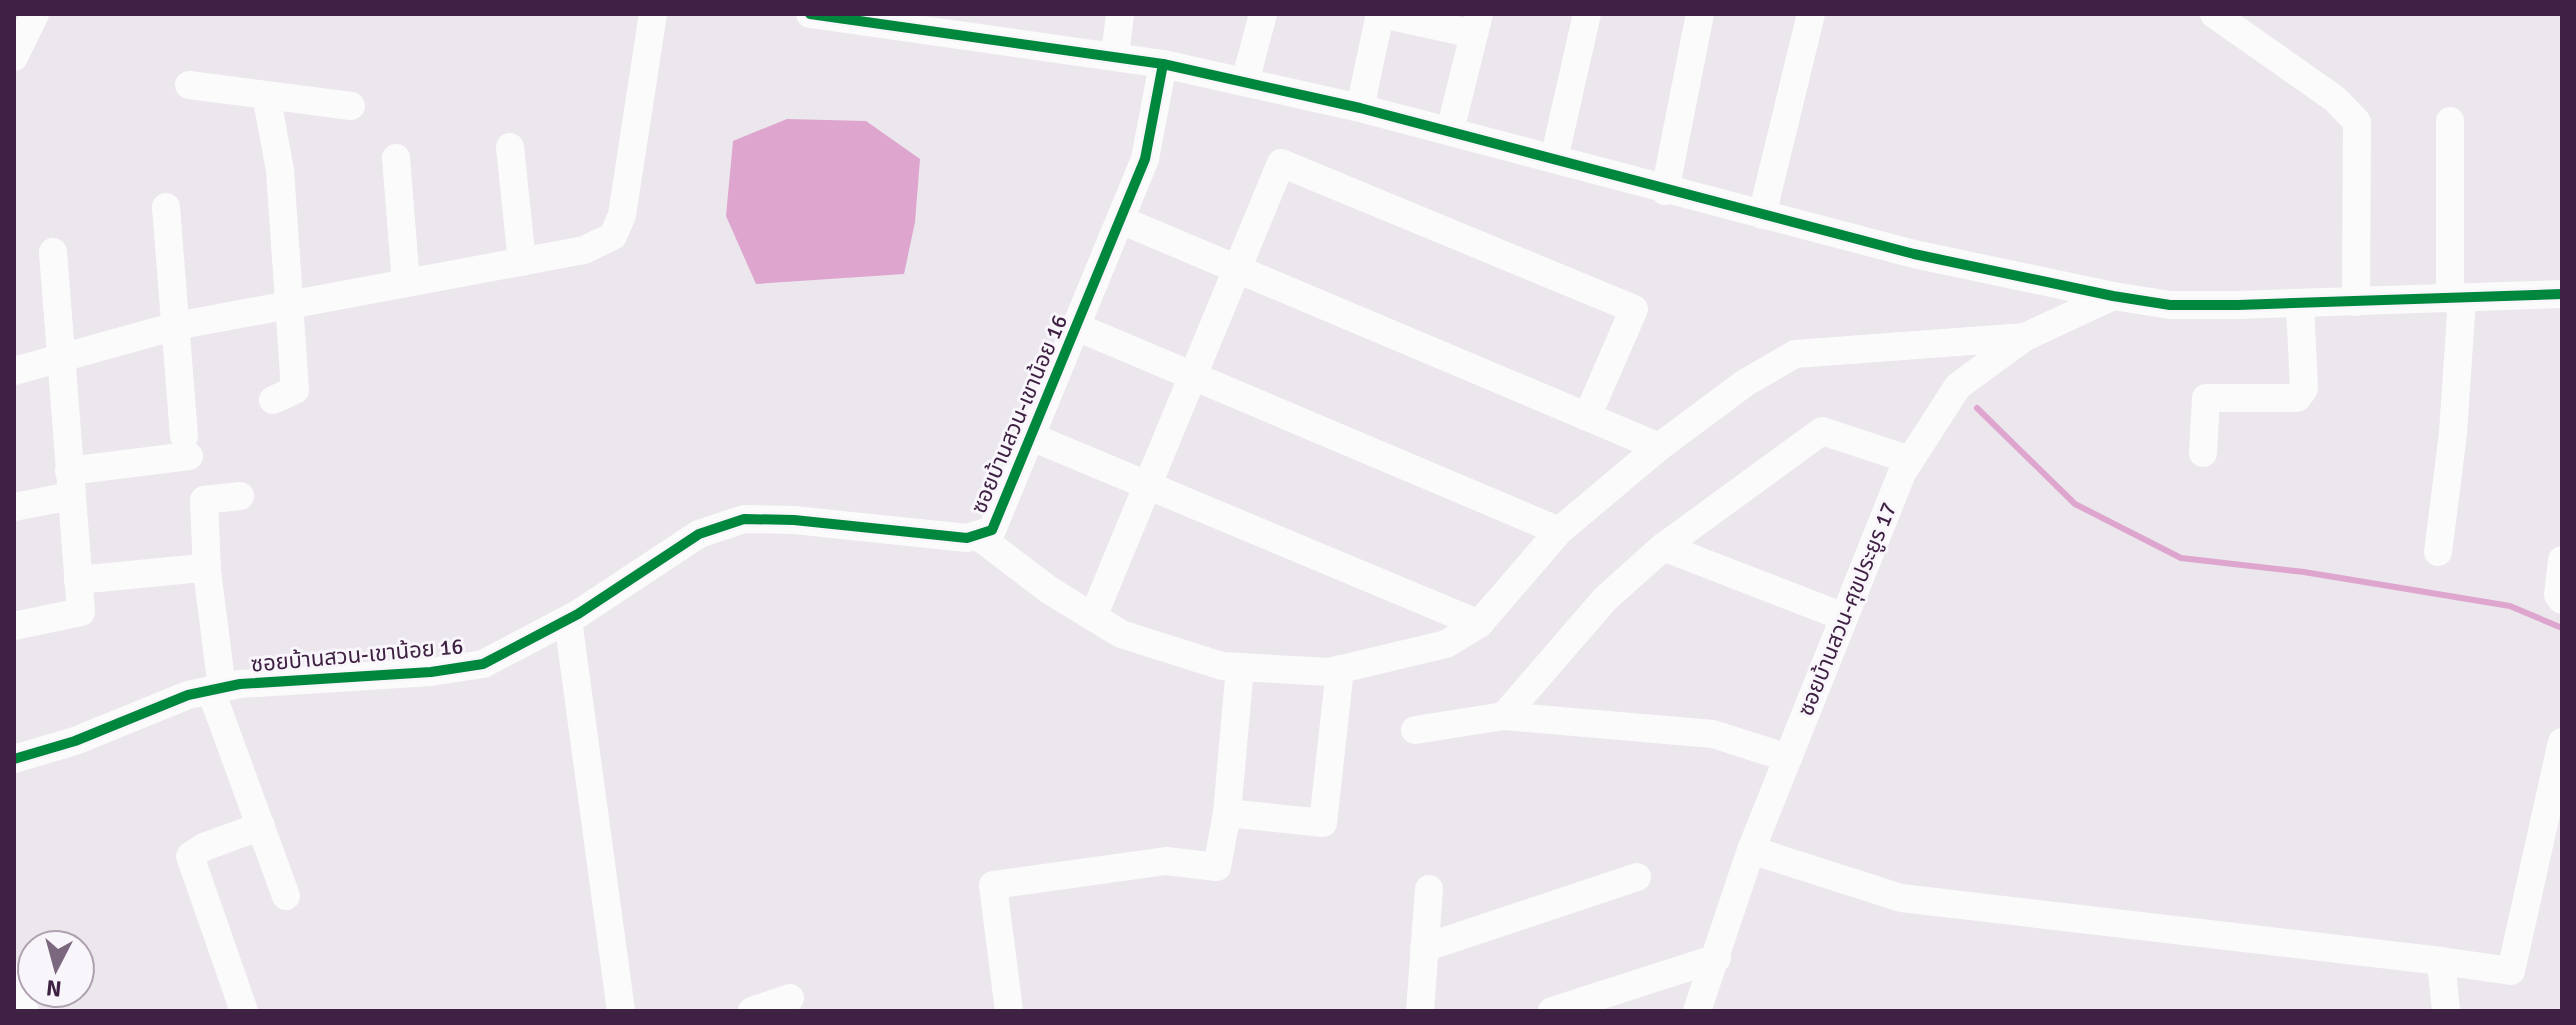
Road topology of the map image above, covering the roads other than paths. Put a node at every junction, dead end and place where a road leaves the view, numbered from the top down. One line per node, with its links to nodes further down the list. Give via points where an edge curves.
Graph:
1 (35, 14): 13 (street)
2 (653, 14): 30 (street, via 622,215 613,236 584,250)
3 (1120, 14): 12 (street)
4 (1263, 14): 15 (street)
5 (1381, 14): 11 (street); 19 (street)
6 (1587, 14): 24 (street)
7 (1700, 14): 25 (street)
8 (1811, 14): 27 (street)
9 (2214, 14): 36 (street, via 2335,99 2357,122)
10 (826, 15): 12 (street)
11 (1476, 24): 21 (street)
12 (1115, 55): 14 (street)
13 (14, 57)
14 (1163, 64): 15 (street); 28 (street, ซอยบ้านสวน-เขาน้อย 16, via 1145,159)
15 (1245, 82): 19 (street)
16 (189, 85): 17 (street)
17 (266, 95): 18 (street); 38 (street, via 280,170)
18 (351, 106)
19 (1360, 108): 21 (street)
20 (2450, 121): 35 (street)
21 (1450, 131): 24 (street)
22 (510, 147): 30 (street)
23 (396, 158): 32 (street)
24 (1554, 159): 25 (street)
25 (1665, 191): 27 (street)
26 (166, 207): 39 (street)
27 (1762, 215): 34 (street)
28 (1121, 220): 31 (street); 40 (street, ซอยบ้านสวน-เขาน้อย 16)
29 (53, 252): 42 (street)
30 (522, 262): 32 (street)
31 (1237, 269): 44 (street); 46 (street); 46 (street, via 1281,163 1634,309)
32 (406, 283): 38 (street)
33 (2562, 294): 35 (street)
34 (2113, 296): 37 (street, via 2170,305); 41 (street, ซอยบ้านสวน-ศุขประยูร 17)
35 (2456, 299): 36 (street); 58 (street, via 2453,433)
36 (2356, 302): 37 (street)
37 (2300, 304): 49 (street, via 2304,389 2297,398 2206,398)
38 (290, 305): 39 (street); 45 (street, via 295,390)
39 (176, 326): 42 (street); 51 (street, via 186,446)
40 (1077, 327): 44 (street); 47 (street, ซอยบ้านสวน-เขาน้อย 16)
41 (2025, 337): 48 (street, via 1795,354 1745,383); 50 (street, ซอยบ้านสวน-ศุขประยูร 17, via 1958,386)
42 (61, 356): 43 (street); 51 (street)
43 (14, 371)
44 (1193, 376): 52 (street); 55 (street)
45 (273, 400)
46 (1587, 417): 48 (street)
47 (1032, 437): 52 (street); 56 (street, ซอยบ้านสวน-เขาน้อย 16, via 992,530)
48 (1659, 447): 55 (street)
49 (2203, 453)
50 (1910, 460): 57 (street, via 1822,431); 64 (street, ซอยบ้านสวน-ศุขประยูร 17)
51 (70, 484): 54 (street); 61 (street)
52 (1148, 485): 63 (street); 66 (street)
53 (240, 496): 70 (street, via 204,500)
54 (14, 507)
55 (1559, 531): 66 (street)
56 (977, 535): 63 (street); 65 (street, ซอยบ้านสวน-เขาน้อย 16, via 744,519 699,534)
57 (1663, 547): 64 (street); 71 (street, via 1605,599)
58 (2438, 552)
59 (2562, 560): 62 (street)
60 (191, 569): 61 (street)
61 (78, 580): 67 (street, via 81,612)
62 (2562, 600)
63 (1093, 617): 68 (street, via 1121,634)
64 (1844, 617): 74 (street, ซอยบ้านสวน-ศุขประยูร 17)
65 (568, 620): 70 (street, ซอยบ้านสวน-เขาน้อย 16, via 483,664); 89 (street)
66 (1479, 624): 69 (street, via 1446,644)
67 (14, 626)
68 (1240, 667): 69 (street); 76 (street)
69 (1340, 669): 76 (street, via 1323,823)
70 (216, 689): 75 (street, ซอยบ้านสวน-เขาน้อย 16); 77 (street)
71 (1504, 716): 72 (street); 74 (street, via 1713,734)
72 (1415, 730)
73 (2562, 742): 84 (street, via 2511,971)
74 (1788, 758): 78 (street, ซอยบ้านสวน-ศุขประยูร 17)
75 (14, 759)
76 (1227, 813): 91 (street, via 1217,867 1166,861 993,885)
77 (261, 826): 81 (street); 88 (street, via 190,856)
78 (1751, 850): 83 (street, ซอยบ้านสวน-ศุขประยูร 17); 84 (street, via 1901,898)
79 (1637, 877): 82 (street)
80 (1429, 889): 82 (street)
81 (286, 896)
82 (1424, 948): 92 (street)
83 (1717, 958): 93 (street); 94 (street, ซอยบ้านสวน-ศุขประยูร 17)
84 (2441, 961): 95 (street)
85 (14, 978): 87 (street)
86 (790, 998): 90 (street)
87 (25, 1011)
88 (244, 1011)
89 (621, 1011)
90 (752, 1011)
91 (1009, 1011)
92 (1420, 1011)
93 (1552, 1011)
94 (1697, 1011)
95 (2446, 1011)

